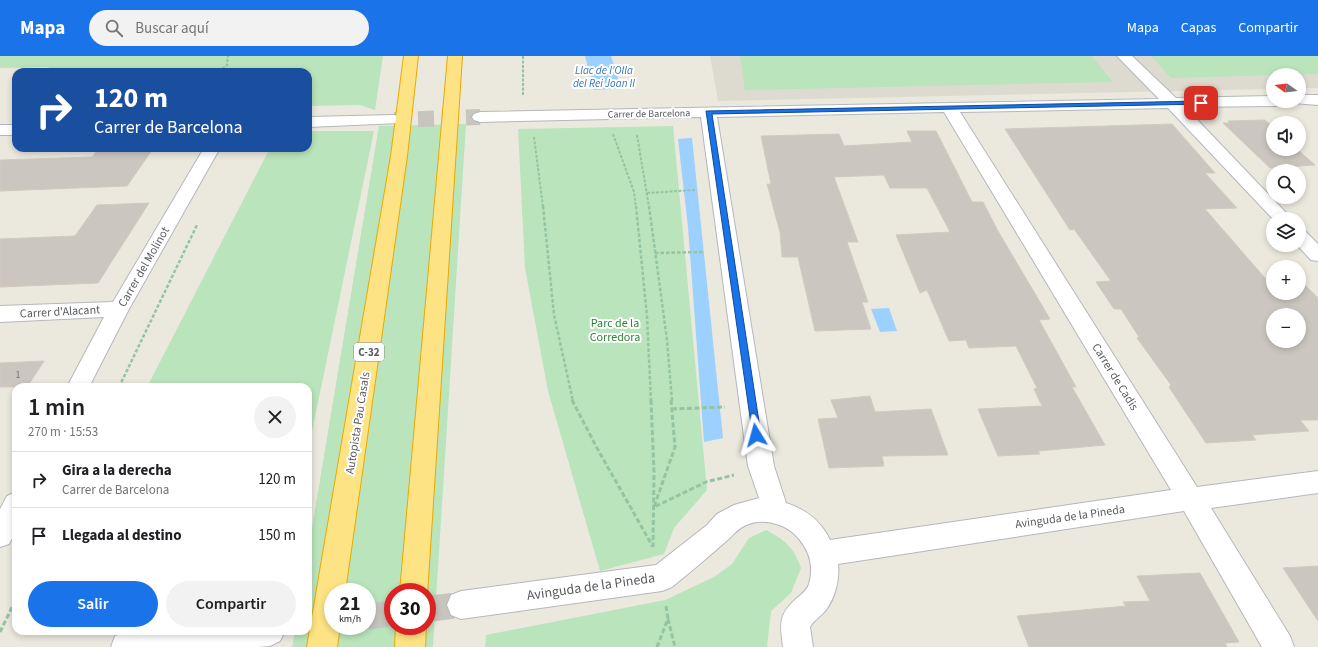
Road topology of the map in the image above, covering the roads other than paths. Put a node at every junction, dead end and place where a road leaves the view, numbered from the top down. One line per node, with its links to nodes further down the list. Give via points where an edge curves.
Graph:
1 (411, 56): 34 (highway, Autopista Pau Casals / C-32, via 399,156)
2 (455, 56): 28 (highway)
3 (1124, 56): 7 (street)
4 (1306, 100): 5 (street)
5 (1318, 100)
6 (1266, 101): 7 (street, Carrer de Barcelona)
7 (1172, 104): 8 (street, Carrer de Barcelona); 16 (street)
8 (949, 107): 9 (street, Carrer de Barcelona); 23 (street, Carrer de Cadis)
9 (708, 112): 10 (street, Carrer de Barcelona); 25 (street, via 761,466)
10 (480, 117)
11 (394, 120): 12 (street)
12 (312, 122)
13 (0, 130): 14 (street)
14 (12, 130)
15 (210, 152): 19 (street, Carrer del Molinot)
16 (1276, 212)
17 (1306, 243): 18 (street)
18 (1318, 255)
19 (119, 309): 20 (street, Carrer d'Alacant); 21 (street, Carrer del Molinot)
20 (0, 314)
21 (80, 383)
22 (1318, 482): 23 (street, Avinguda de la Pineda)
23 (1190, 499): 27 (street, Avinguda de la Pineda); 36 (street, Carrer de Cadis)
24 (12, 512): 26 (street)
25 (776, 512): 27 (street, Avinguda de la Pineda, via 792,517 805,526 816,539); 29 (street, Avinguda de la Pineda, via 758,510 734,517 662,578)
26 (0, 535)
27 (823, 554): 32 (street, Avinguda de la Pineda, via 823,586 816,600 804,612)
28 (415, 583)
29 (460, 605)
30 (234, 635): 33 (street)
31 (411, 635): 35 (highway)
32 (796, 635)
33 (126, 647)
34 (322, 647)
35 (410, 647)
36 (1279, 647)

